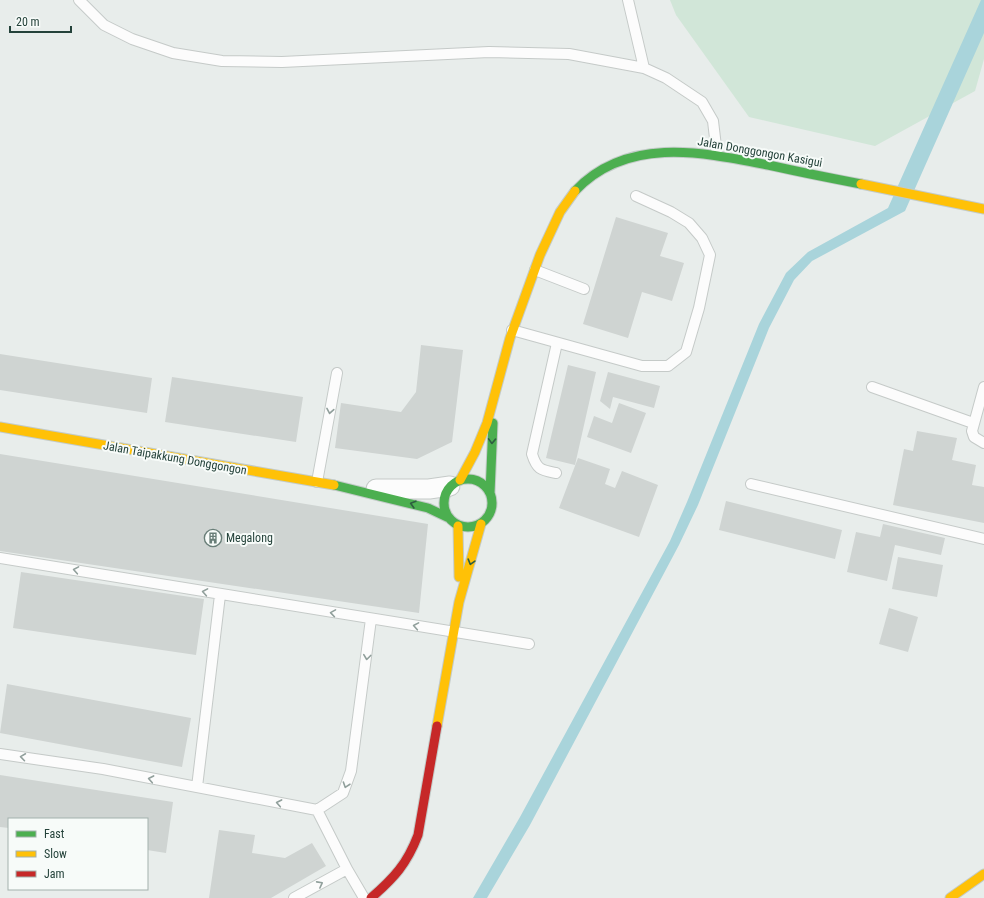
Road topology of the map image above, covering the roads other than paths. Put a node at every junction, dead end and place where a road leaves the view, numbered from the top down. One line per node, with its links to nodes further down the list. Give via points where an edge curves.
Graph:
1 (79, 0): 3 (lane, via 104,25 132,39 173,53 222,60 282,62 489,52 569,54)
2 (628, 0): 3 (lane)
3 (644, 68): 4 (lane, via 666,78 702,102 713,122)
4 (717, 155): 6 (street, Jalan Donggongon Kasigui); 7 (street, Jalan Donggongon Kasigui, via 678,152 649,154 627,158 606,166 586,180 561,210)
5 (636, 196): 10 (lane, via 690,223 702,238 710,255 699,308 686,352 668,366 642,366)
6 (984, 209)
7 (535, 270): 8 (lane); 9 (street, Jalan Donggongon Kasigui)
8 (584, 289)
9 (512, 330): 10 (lane); 14 (street, Jalan Donggongon Kasigui)
10 (557, 343): 18 (lane, via 532,454 535,464 542,470)
11 (337, 373): 19 (lane, one-way to 19)
12 (872, 387): 15 (lane)
13 (984, 388): 15 (lane)
14 (494, 402): 20 (street, via 474,455); 23 (street, one-way to 23)
15 (973, 424): 17 (lane, via 974,438)
16 (0, 427): 19 (street, Jalan Taipakkung Donggongon)
17 (984, 443)
18 (556, 474)
19 (317, 482): 22 (street, Jalan Taipakkung Donggongon)
20 (455, 483): 22 (street, Jalan Taipakkung Donggongon, via 408,490); 23 (street, via 467,479 481,482); 24 (street, via 444,499 445,512)
21 (751, 484): 27 (lane)
22 (349, 488): 24 (street, Jalan Taipakkung Donggongon, one-way to 22, via 428,508)
23 (490, 493): 25 (street, via 493,500 491,514)
24 (449, 518): 26 (street)
25 (481, 524): 26 (street, via 466,528); 30 (street, one-way to 30)
26 (458, 526): 30 (street)
27 (984, 539)
28 (0, 558): 29 (lane, one-way to 28)
29 (220, 595): 31 (lane, one-way to 29); 35 (lane)
30 (459, 602): 32 (street)
31 (372, 619): 32 (lane, one-way to 31); 36 (lane, one-way to 36, via 351,770 343,794)
32 (454, 633): 33 (lane); 41 (street, via 418,835 410,857 398,874)
33 (529, 644)
34 (0, 754): 35 (lane, one-way to 34, via 103,769)
35 (197, 787): 36 (lane, one-way to 35)
36 (317, 810): 37 (lane)
37 (347, 869): 39 (lane, one-way to 37); 40 (lane)
38 (984, 874): 42 (street)
39 (294, 898)
40 (364, 898)
41 (371, 898)
42 (950, 898)

